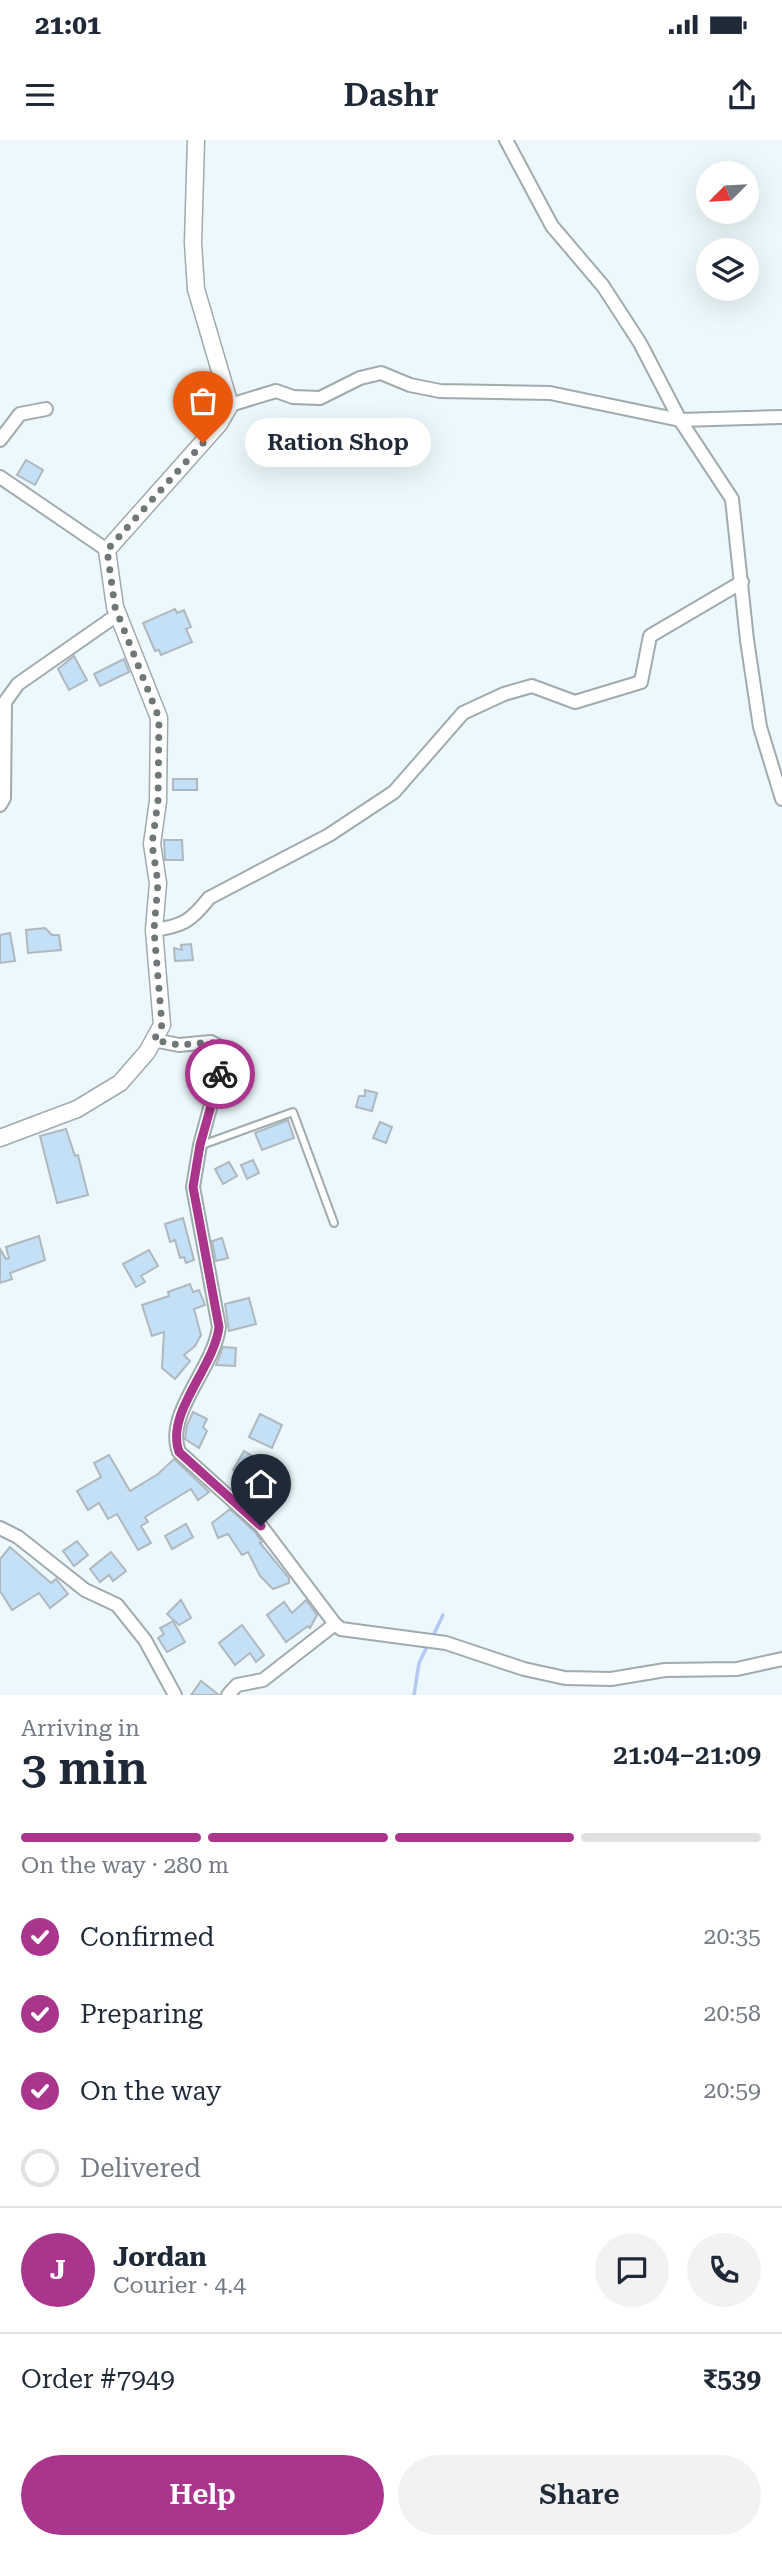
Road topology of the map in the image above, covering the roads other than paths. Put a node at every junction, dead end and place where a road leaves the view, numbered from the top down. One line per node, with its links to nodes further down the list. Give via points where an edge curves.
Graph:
1 (196, 140): 3 (street, via 196,289)
2 (506, 140): 6 (street, via 552,226 603,286)
3 (230, 405): 6 (street, via 276,391 320,398 360,377 382,373 440,391 550,393); 9 (street, via 219,424)
4 (46, 409): 7 (street, via 20,414)
5 (782, 417): 6 (street)
6 (680, 419): 10 (street, via 732,499)
7 (0, 440)
8 (0, 477): 9 (street)
9 (107, 550): 11 (street)
10 (742, 582): 12 (street, via 760,727); 14 (street, via 650,636 641,682 575,702 532,686 463,713 394,792 363,814 209,898 194,918 177,927)
11 (117, 615): 13 (street, via 18,684 5,702 4,798); 14 (street, via 159,718 158,801 152,844 158,883)
12 (782, 799)
13 (0, 805)
14 (154, 930): 15 (street, via 162,1025)
15 (154, 1040): 16 (street, via 120,1083 77,1109); 17 (street, via 179,1045 211,1042 222,1048 223,1060)
16 (0, 1138)
17 (200, 1145): 18 (lane, via 293,1112); 20 (street, via 194,1200 219,1327 212,1354 182,1411 176,1445 261,1526)
18 (334, 1223)
19 (0, 1528): 22 (street, via 85,1590 117,1605 145,1640)
20 (335, 1624): 21 (street, via 341,1629 446,1643 565,1678 737,1669); 23 (street, via 263,1680 237,1685)
21 (782, 1659)
22 (175, 1695)
23 (228, 1695)

